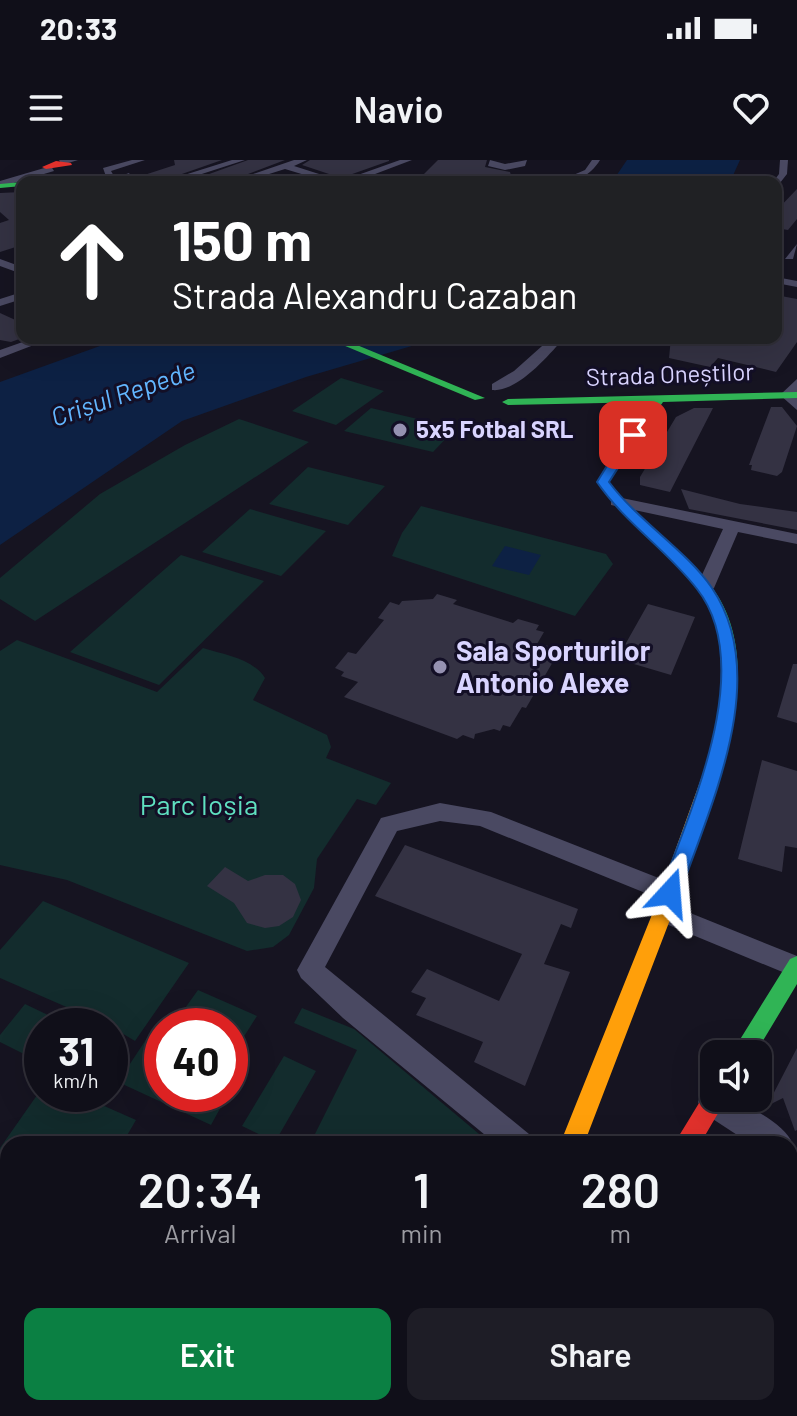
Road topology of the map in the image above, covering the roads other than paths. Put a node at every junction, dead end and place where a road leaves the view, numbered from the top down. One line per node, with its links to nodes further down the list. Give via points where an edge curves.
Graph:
1 (141, 160): 10 (street)
2 (241, 160): 18 (street)
3 (271, 160): 13 (street)
4 (303, 160): 13 (street)
5 (408, 160): 22 (street)
6 (495, 160): 7 (street, via 491,164 505,167)
7 (523, 160)
8 (596, 160): 23 (street)
9 (784, 160): 15 (street)
10 (121, 166): 14 (street); 17 (street, via 106,170)
11 (56, 168): 16 (street)
12 (337, 169): 22 (street)
13 (291, 171): 19 (street); 20 (street); 21 (street)
14 (145, 173)
15 (783, 174): 24 (street)
16 (30, 176)
17 (110, 176)
18 (180, 176)
19 (266, 176)
20 (275, 176)
21 (314, 176)
22 (360, 176)
23 (578, 176)
24 (797, 176)
25 (797, 247): 26 (street)
26 (793, 262): 27 (street)
27 (787, 282)
28 (29, 344): 31 (street)
29 (346, 344): 32 (street, Strada Oneștilor, via 435,381)
30 (552, 344): 32 (street)
31 (0, 354)
32 (502, 390): 34 (street, Strada Oneștilor, via 544,402)
33 (795, 395): 34 (street, Strada Oneștilor)
34 (658, 400): 35 (street, via 603,482)
35 (617, 502): 36 (street); 38 (street)
36 (732, 526): 37 (street); 38 (street)
37 (797, 539)
38 (705, 588): 39 (street, via 721,620 729,657 724,739)
39 (666, 902): 40 (street); 44 (street, via 483,818 440,812 389,824 310,970); 45 (street)
40 (796, 966): 41 (street)
41 (751, 1040)
42 (706, 1112): 46 (street)
43 (731, 1112): 47 (street)
44 (509, 1136)
45 (575, 1136)
46 (691, 1136)
47 (766, 1136)

